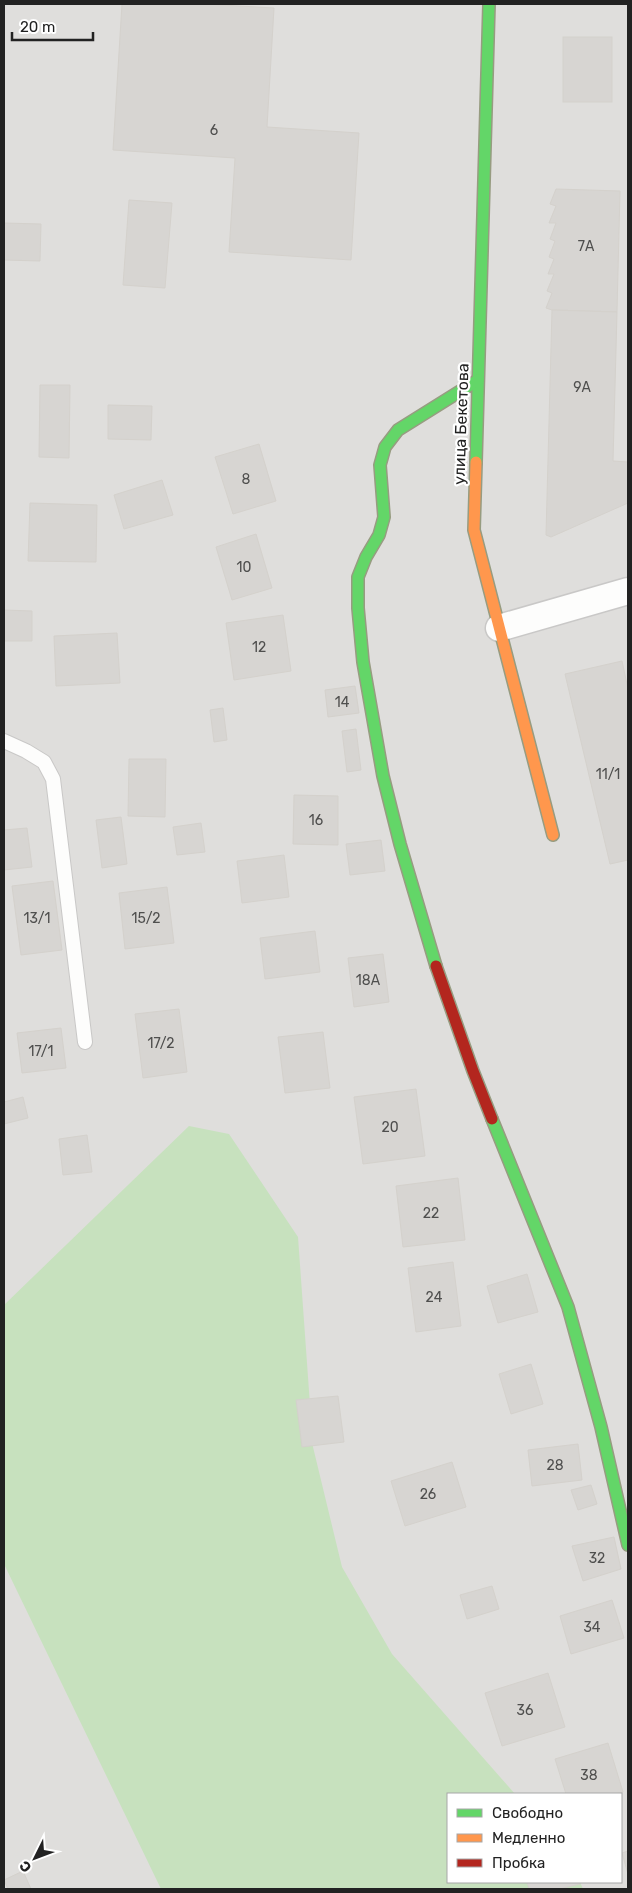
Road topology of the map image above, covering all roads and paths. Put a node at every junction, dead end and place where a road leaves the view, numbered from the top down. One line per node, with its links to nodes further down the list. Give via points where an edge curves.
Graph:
1 (489, 4): 2 (street, улица Бекетова)
2 (478, 380): 4 (street, улица Бекетова, via 474,530); 8 (street, via 398,430 385,447 380,465 384,517 358,578 363,662 383,776 434,958 473,1071 568,1307 601,1427)
3 (628, 591): 4 (street)
4 (499, 628): 6 (street, улица Бекетова)
5 (4, 742): 7 (lane, via 44,762 53,779)
6 (553, 835)
7 (85, 1042)
8 (628, 1546)

